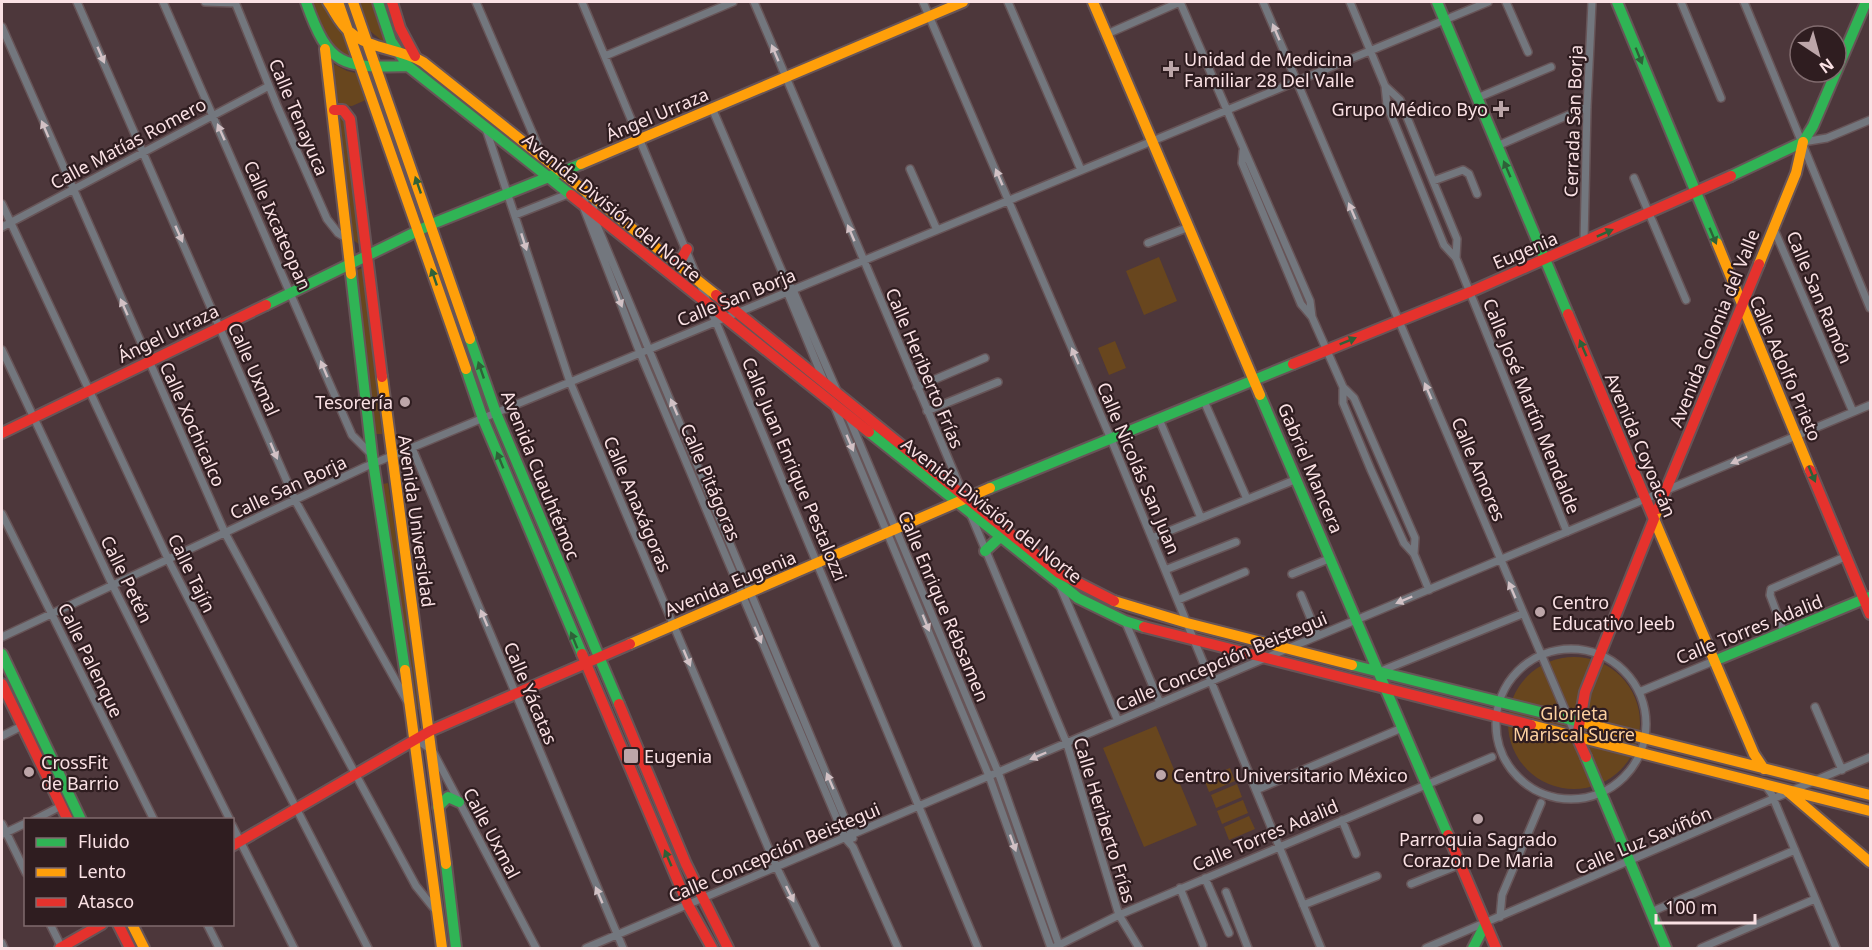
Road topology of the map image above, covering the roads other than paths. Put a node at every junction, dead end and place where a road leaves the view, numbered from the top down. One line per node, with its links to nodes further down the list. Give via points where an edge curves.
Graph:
1 (77, 2): 64 (street, Calle Uxmal, one-way to 64)
2 (163, 2): 56 (street, Calle Ixcateopan)
3 (205, 2): 4 (street)
4 (235, 2): 48 (street, Calle Tenayuca)
5 (306, 2): 36 (main road)
6 (328, 2): 33 (main road, Avenida División del Norte)
7 (338, 2): 33 (main road, Avenida Cuauhtémoc)
8 (353, 2): 35 (main road, Avenida Cuauhtémoc)
9 (378, 2): 37 (main road)
10 (392, 2): 40 (main road)
11 (476, 2): 65 (street)
12 (582, 2): 41 (street)
13 (733, 2): 41 (street)
14 (754, 2): 46 (street, Calle Heriberto Frías, one-way to 14)
15 (923, 2): 30 (street, Calle Nicolás San Juan)
16 (963, 2): 30 (main road, Ángel Urraza)
17 (1008, 2): 67 (street)
18 (1093, 2): 34 (main road, Gabriel Mancera)
19 (1180, 2): 34 (street); 55 (street)
20 (1263, 2): 47 (street, Calle Amores, one-way to 20)
21 (1350, 2): 38 (street, Calle José Martín Mendalde)
22 (1437, 2): 31 (main road, Avenida Coyoacán)
23 (1488, 2): 31 (street, Calle San Borja)
24 (1506, 2): 39 (street)
25 (1592, 2): 52 (street, Cerrada San Borja)
26 (1617, 2): 76 (main road, Calle Adolfo Prieto, one-way to 76)
27 (1681, 2): 51 (street)
28 (1744, 2): 61 (street)
29 (1866, 2): 61 (main road, Avenida Colonia del Valle, via 1826,100)
30 (929, 16): 46 (main road, Ángel Urraza); 81 (street, Calle Nicolás San Juan, one-way to 30)
31 (1445, 20): 38 (street, Calle San Borja); 50 (main road, Avenida Coyoacán)
32 (2, 27): 74 (street, Calle Xochicalco, one-way to 32)
33 (350, 32): 35 (main road, Avenida División del Norte); 42 (main road, Avenida Cuauhtémoc)
34 (1107, 34): 60 (main road, Gabriel Mancera)
35 (369, 43): 37 (main road, Avenida División del Norte); 45 (main road, Avenida Cuauhtémoc)
36 (325, 49): 42 (main road, via 336,59); 54 (main road, Avenida Universidad)
37 (396, 51): 40 (main road, Avenida División del Norte); 43 (main road)
38 (1371, 52): 47 (street, Calle San Borja); 49 (street, Calle José Martín Mendalde)
39 (1528, 52)
40 (415, 56): 65 (main road, Avenida División del Norte)
41 (605, 56): 59 (street)
42 (361, 66): 45 (main road); 93 (main road, Avenida Cuauhtémoc)
43 (408, 66): 45 (main road); 58 (main road, Avenida División del Norte)
44 (1551, 67): 50 (street)
45 (377, 68): 88 (main road, Avenida Cuauhtémoc, one-way to 45)
46 (785, 77): 53 (main road, Ángel Urraza); 104 (street, Calle Heriberto Frías, one-way to 46)
47 (1297, 82): 55 (street, Calle San Borja); 117 (street, Calle Amores, one-way to 47)
48 (269, 86): 56 (street, Calle Matías Romero); 96 (street, Calle Tenayuca, via 327,219)
49 (1385, 86): 69 (street, Calle José Martín Mendalde, via 1400,100); 72 (street, Calle José Martín Mendalde, via 1387,105)
50 (1477, 98): 62 (main road, Avenida Coyoacán)
51 (1721, 98)
52 (1587, 107): 62 (street); 97 (street, Cerrada San Borja)
53 (712, 108): 59 (main road, Ángel Urraza); 108 (street, Calle Enrique Rébsamen)
54 (334, 110): 96 (main road, Avenida Universidad); 100 (main road, Avenida Universidad, via 343,110 350,119)
55 (1226, 111): 60 (street, Calle San Borja); 63 (street)
56 (214, 115): 64 (street, Calle Matías Romero); 107 (street, Calle Ixcateopan, one-way to 56)
57 (1870, 120): 61 (street, via 1827,138)
58 (485, 127): 70 (main road, Avenida División del Norte); 77 (street, Calle Anaxágoras)
59 (640, 139): 68 (main road, Ángel Urraza); 99 (street)
60 (1151, 141): 67 (street, Calle San Borja); 91 (main road, Gabriel Mancera)
61 (1803, 141): 76 (main road, Eugenia); 92 (main road, Avenida Colonia del Valle, via 1796,172); 113 (street)
62 (1497, 146): 102 (main road, Avenida Coyoacán, one-way to 62)
63 (1243, 151): 89 (street, via 1251,160); 95 (street, via 1242,163)
64 (143, 152): 74 (street, Calle Matías Romero); 118 (street, Calle Uxmal, one-way to 118)
65 (543, 157): 68 (main road, Avenida División del Norte)
66 (910, 169): 94 (street)
67 (1081, 170): 81 (street, Calle San Borja)
68 (562, 172): 70 (main road, Ángel Urraza); 75 (main road, Avenida División del Norte)
69 (1430, 173): 72 (street); 73 (street, Calle José Martín Mendalde)
70 (549, 178): 77 (main road, Ángel Urraza); 78 (main road, Avenida División del Norte)
71 (1634, 178): 85 (street)
72 (1417, 179): 101 (street, Calle José Martín Mendalde, via 1444,245)
73 (1433, 181): 79 (street, via 1463,170 1469,174); 101 (street, Calle José Martín Mendalde, via 1457,239)
74 (71, 189): 87 (street, Calle Matías Romero); 124 (street, Calle Xochicalco, one-way to 74)
75 (588, 192): 80 (main road, Avenida División del Norte); 83 (street)
76 (1696, 193): 85 (main road, Eugenia); 111 (main road, Calle Adolfo Prieto, one-way to 111)
77 (508, 194): 86 (street, Calle Anaxágoras); 88 (main road, Ángel Urraza)
78 (568, 194): 83 (main road, Avenida División del Norte); 86 (street)
79 (1477, 194)
80 (597, 199): 84 (street); 103 (main road, Avenida División del Norte)
81 (1009, 200): 94 (street, Calle San Borja); 145 (street, Calle Nicolás San Juan, one-way to 81)
82 (2, 204): 87 (street, Calle Tajín)
83 (583, 206): 84 (main road, Avenida División del Norte); 122 (street, Calle Pitágoras, one-way to 122)
84 (592, 213): 112 (main road, Avenida División del Norte); 119 (street, Calle Pitágoras)
85 (1649, 214): 97 (main road, Eugenia, one-way to 85); 110 (street)
86 (515, 215): 126 (street, Calle Anaxágoras, one-way to 126)
87 (10, 222): 90 (street, Calle Matías Romero); 131 (street, Calle Tajín)
88 (432, 224): 93 (main road, Ángel Urraza); 138 (main road, Avenida Cuauhtémoc, one-way to 88)
89 (1279, 226): 95 (street); 115 (street, via 1310,301)
90 (2, 227)
91 (1189, 227): 98 (street); 125 (main road, Gabriel Mancera)
92 (1773, 227): 111 (main road, Avenida Colonia del Valle); 137 (street, Calle San Ramón)
93 (418, 230): 100 (main road, Ángel Urraza); 141 (main road, Avenida Cuauhtémoc, one-way to 93)
94 (937, 230): 104 (street, Calle San Borja)
95 (1270, 230): 115 (street, via 1301,304)
96 (346, 238): 105 (main road, Avenida Universidad)
97 (1584, 242): 102 (main road, Eugenia)
98 (1148, 243)
99 (687, 249): 103 (main road, via 682,258); 106 (street)
100 (365, 255): 105 (main road, Ángel Urraza); 147 (main road, Avenida Universidad)
101 (1456, 258): 109 (street, Calle José Martín Mendalde)
102 (1545, 259): 109 (main road, Eugenia); 155 (main road, Avenida Coyoacán, one-way to 102)
103 (672, 260): 106 (main road, Avenida División del Norte)
104 (863, 261): 108 (street, Calle San Borja); 129 (street, Calle Heriberto Frías)
105 (349, 262): 107 (main road, Ángel Urraza); 148 (main road, Avenida Universidad)
106 (702, 284): 112 (street); 114 (main road, Avenida División del Norte)
107 (291, 291): 118 (main road, Ángel Urraza); 148 (street, Calle Ixcateopan, one-way to 107, via 352,435)
108 (789, 292): 114 (street, Calle San Borja); 128 (street, Calle Enrique Rébsamen); 132 (street, Calle Enrique Rébsamen)
109 (1470, 292): 117 (main road, Eugenia); 164 (street, Calle José Martín Mendalde)
110 (1686, 300)
111 (1742, 304): 144 (main road, Calle Adolfo Prieto); 154 (main road, Avenida Colonia del Valle)
112 (711, 308): 116 (main road, Avenida División del Norte)
113 (1870, 308)
114 (737, 313): 116 (street, Calle San Borja); 128 (main road, Avenida División del Norte)
115 (1312, 317): 121 (street)
116 (721, 320): 119 (street, Calle San Borja); 135 (main road, Avenida División del Norte); 175 (street, Calle Juan Enrique Pestalozzi)
117 (1398, 321): 121 (main road, Eugenia, one-way to 117); 173 (street, Calle Amores, one-way to 117)
118 (219, 326): 124 (main road, Ángel Urraza); 158 (street, Calle Uxmal, one-way to 158)
119 (649, 349): 122 (street, Calle San Borja); 150 (street, Calle Pitágoras, one-way to 119)
120 (2, 350): 139 (street, Calle Petén)
121 (1326, 350): 125 (main road, Eugenia); 130 (street)
122 (640, 353): 126 (street, Calle San Borja); 152 (street, Calle Pitágoras)
123 (986, 358): 129 (street)
124 (148, 360): 131 (main road, Ángel Urraza); 165 (street, Calle Xochicalco)
125 (1256, 380): 133 (main road, Avenida Eugenia); 153 (main road, Gabriel Mancera)
126 (570, 382): 138 (street, Calle San Borja); 194 (street, Calle Anaxágoras)
127 (998, 382): 136 (street)
128 (825, 384): 132 (main road, Avenida División del Norte); 135 (street, Calle Enrique Rébsamen)
129 (917, 387): 136 (street, Calle Heriberto Frías)
130 (1343, 387): 149 (street, via 1354,398); 151 (street, via 1343,403)
131 (89, 390): 139 (main road, Ángel Urraza); 174 (street, Calle Tajín)
132 (839, 396): 140 (street, Calle Enrique Rébsamen); 157 (main road, Avenida División del Norte)
133 (1204, 401): 142 (main road, Avenida Eugenia); 156 (street)
134 (1870, 405): 137 (street, Calle Concepción Beistegui)
135 (835, 407): 140 (main road, Avenida División del Norte); 163 (street, Calle Enrique Rébsamen, one-way to 163)
136 (927, 411): 157 (street, Calle Heriberto Frías)
137 (1853, 412): 144 (street, Calle Concepción Beistegui)
138 (496, 413): 141 (street, Calle San Borja); 204 (main road, Avenida Cuauhtémoc)
139 (33, 417): 143 (main road, Ángel Urraza); 179 (street, Calle Petén)
140 (849, 418): 157 (main road, Avenida División del Norte); 163 (street, Calle Enrique Rébsamen)
141 (483, 419): 146 (street, Calle San Borja); 208 (main road, Avenida Cuauhtémoc, one-way to 141)
142 (1159, 419): 145 (main road, Avenida Eugenia); 161 (street)
143 (2, 433)
144 (1797, 436): 154 (street, Calle Concepción Beistegui, one-way to 154); 171 (main road, Calle Adolfo Prieto, one-way to 171)
145 (1111, 440): 157 (main road, Avenida Eugenia); 167 (street, Calle Nicolás San Juan)
146 (412, 448): 147 (street, Calle San Borja); 214 (street, Calle Yácatas, one-way to 146)
147 (391, 457): 148 (street, Calle San Borja); 226 (main road, Avenida Universidad)
148 (373, 459): 158 (street, Calle San Borja); 217 (main road, Avenida Universidad)
149 (1383, 465): 151 (street); 170 (street, via 1415,538)
150 (700, 470): 152 (street); 182 (street, Calle Pitágoras)
151 (1371, 470): 170 (street, via 1404,543)
152 (691, 474): 182 (street, Calle Pitágoras)
153 (1297, 479): 156 (street); 172 (main road, Gabriel Mancera)
154 (1665, 491): 155 (street, Calle Concepción Beistegui); 162 (main road, Avenida Colonia del Valle)
155 (1646, 499): 162 (main road, Avenida Coyoacán); 164 (street, Calle Concepción Beistegui)
156 (1247, 500): 161 (street)
157 (960, 501): 160 (main road, Avenida División del Norte); 163 (main road, Avenida Eugenia); 193 (main road, Avenida División del Norte, via 1077,585 1127,607)
158 (296, 502): 165 (street, Calle San Borja); 217 (street, Calle Uxmal)
159 (2, 514): 189 (street, Calle Palenque)
160 (971, 516): 166 (main road, Avenida División del Norte); 169 (street, Calle Heriberto Frías)
161 (1201, 518): 167 (street)
162 (1654, 519): 202 (main road, Avenida Colonia del Valle); 207 (main road, Avenida Coyoacán)
163 (892, 531): 175 (main road, Avenida Eugenia); 201 (street, Calle Enrique Rébsamen); 205 (street, Calle Enrique Rébsamen, one-way to 205)
164 (1568, 532): 173 (street, Calle Concepción Beistegui)
165 (225, 533): 174 (street, Calle San Borja); 239 (street, Calle Xochicalco)
166 (999, 538): 169 (main road); 180 (main road, Avenida División del Norte)
167 (1152, 538): 176 (street, Calle Nicolás San Juan)
168 (1236, 542): 176 (street)
169 (985, 551): 231 (street, Calle Heriberto Frías)
170 (1414, 554): 181 (street)
171 (1846, 556): 184 (main road, Calle Adolfo Prieto); 195 (street, via 1771,589)
172 (1331, 558): 178 (street); 191 (main road, Gabriel Mancera)
173 (1500, 560): 181 (street, Calle Concepción Beistegui); 187 (street, Calle Amores, one-way to 173)
174 (169, 561): 179 (street, Calle San Borja); 254 (street, Calle Tajín)
175 (818, 563): 182 (main road, Avenida Eugenia); 251 (street, Calle Juan Enrique Pestalozzi)
176 (1165, 570): 185 (street, Calle Nicolás San Juan)
177 (1245, 572): 185 (street)
178 (1292, 574)
179 (113, 586): 189 (street, Calle San Borja); 262 (street, Calle Petén)
180 (1060, 586): 192 (main road, Avenida División del Norte); 222 (street)
181 (1429, 590): 191 (street, Calle Concepción Beistegui, one-way to 191)
182 (746, 594): 186 (street, Calle Pitágoras); 190 (street, Calle Pitágoras); 194 (main road, Avenida Eugenia)
183 (1301, 595): 196 (street)
184 (1867, 598): 188 (main road, Calle Adolfo Prieto); 195 (main road, Calle Torres Adalid)
185 (1178, 600): 193 (street, Calle Nicolás San Juan)
186 (759, 612): 190 (street); 219 (street, Calle Pitágoras)
187 (1522, 614): 203 (street, Calle Amores); 209 (street)
188 (1870, 614)
189 (51, 615): 197 (street, Calle San Borja); 261 (street, Calle Palenque)
190 (750, 616): 221 (street, Calle Pitágoras, one-way to 221)
191 (1358, 620): 196 (street, Calle Concepción Beistegui); 209 (main road, Gabriel Mancera)
192 (1125, 621): 198 (main road, Avenida División del Norte); 216 (street)
193 (1187, 623): 198 (street, Calle Nicolás San Juan); 199 (main road, Avenida División del Norte)
194 (673, 625): 204 (main road, Avenida Eugenia); 279 (street, Calle Anaxágoras, one-way to 279)
195 (1784, 632): 207 (main road, Calle Torres Adalid)
196 (1318, 636): 199 (street, Calle Concepción Beistegui)
197 (2, 637)
198 (1195, 641): 206 (main road, Avenida División del Norte); 210 (street, Calle Nicolás San Juan)
199 (1289, 648): 206 (street, Calle Concepción Beistegui); 209 (main road, Avenida División del Norte)
200 (2, 654): 260 (main road)
201 (948, 654): 205 (street); 238 (street, Calle Enrique Rébsamen)
202 (1600, 654): 203 (street, via 1571,648); 213 (street, via 1627,674); 223 (main road, Avenida Colonia del Valle)
203 (1540, 655): 215 (street, via 1516,673); 223 (street, Calle Amores)
204 (598, 657): 208 (main road, Avenida Eugenia); 286 (main road, Avenida Cuauhtémoc)
205 (940, 657): 240 (street, Calle Enrique Rébsamen)
206 (1265, 658): 210 (street, Calle Concepción Beistegui); 212 (main road, Avenida División del Norte)
207 (1714, 661): 213 (street, Calle Torres Adalid); 236 (main road, Avenida Coyoacán)
208 (584, 663): 214 (main road, Avenida Eugenia); 288 (main road, Avenida Cuauhtémoc, one-way to 208)
209 (1378, 672): 212 (main road, Gabriel Mancera); 215 (main road, Avenida División del Norte)
210 (1211, 681): 216 (street, Calle Concepción Beistegui); 244 (street, Calle Nicolás San Juan)
211 (2, 684): 224 (main road)
212 (1386, 690): 220 (main road, Avenida División del Norte); 225 (main road, Gabriel Mancera)
213 (1639, 692): 230 (street, via 1644,707)
214 (515, 693): 226 (main road, Avenida Eugenia); 301 (street, Calle Yácatas, one-way to 214)
215 (1499, 701): 220 (street); 223 (main road, Avenida División del Norte)
216 (1160, 703): 222 (street, Calle Concepción Beistegui)
217 (410, 706): 229 (main road, Avenida Universidad)
218 (1815, 707): 237 (street)
219 (802, 716): 221 (street); 267 (street, Calle Pitágoras, one-way to 219)
220 (1496, 717): 228 (main road, Avenida División del Norte); 246 (street, via 1497,736 1506,763 1534,789 1569,798)
221 (794, 719): 268 (street, Calle Pitágoras)
222 (1118, 721): 231 (street, Calle Concepción Beistegui)
223 (1574, 721): 228 (main road, Avenida Colonia del Valle); 230 (main road, Avenida División del Norte)
224 (22, 726): 227 (street); 252 (main road)
225 (1402, 728): 243 (main road, Gabriel Mancera); 244 (street)
226 (430, 731): 229 (main road, Avenida Eugenia); 232 (main road, Avenida Universidad)
227 (2, 736)
228 (1577, 737): 233 (main road, Avenida División del Norte); 246 (main road)
229 (414, 738): 232 (street, Calle Uxmal); 239 (main road, Avenida Eugenia); 290 (main road, Avenida Universidad)
230 (1644, 738): 233 (street); 236 (main road, Avenida División del Norte)
231 (1067, 744): 238 (street, Calle Concepción Beistegui, one-way to 238); 292 (street, Calle Heriberto Frías)
232 (432, 750): 249 (street, Calle Uxmal); 253 (main road, Avenida Universidad)
233 (1640, 753): 242 (main road, Avenida División del Norte); 246 (street, via 1624,776)
234 (1492, 757): 243 (street, Calle Torres Adalid)
235 (1870, 757): 237 (street)
236 (1762, 768): 241 (main road, Avenida División del Norte); 245 (main road, Avenida Coyoacán)
237 (1842, 770): 241 (street)
238 (998, 772): 240 (street, Calle Concepción Beistegui); 255 (street, Calle Enrique Rébsamen)
239 (354, 774): 254 (main road, Avenida Eugenia); 290 (street, Calle Xochicalco, via 416,886)
240 (989, 776): 251 (street, Calle Concepción Beistegui); 257 (street, Calle Enrique Rébsamen)
241 (1816, 782): 245 (street); 247 (main road, Avenida División del Norte)
242 (1763, 783): 245 (main road, Avenida División del Norte); 248 (street)
243 (1426, 784): 263 (street, Calle Torres Adalid); 278 (main road, Gabriel Mancera)
244 (1256, 790): 271 (street, Calle Nicolás San Juan)
245 (1789, 791): 248 (street, via 1775,794); 256 (main road, Avenida División del Norte); 276 (main road, Avenida Coyoacán)
246 (1602, 792): 275 (main road)
247 (1870, 795)
248 (1774, 801): 272 (street); 275 (street, Calle Luz Saviñón)
249 (459, 802): 253 (main road, via 448,796); 314 (street, Calle Uxmal)
250 (1541, 803): 293 (street, via 1502,895)
251 (919, 806): 267 (street, Calle Concepción Beistegui); 321 (street, Calle Juan Enrique Pestalozzi)
252 (61, 807): 258 (street); 259 (main road)
253 (438, 807): 313 (main road, Avenida Universidad)
254 (294, 809): 269 (main road, Avenida Eugenia); 311 (street, Calle Tajín)
255 (1011, 809): 257 (street); 274 (street, Calle Enrique Rébsamen)
256 (1870, 811)
257 (1002, 812): 277 (street, Calle Enrique Rébsamen, one-way to 277)
258 (36, 818)
259 (67, 818)
260 (81, 818)
261 (153, 818)
262 (229, 818)
263 (1342, 820): 271 (street, Calle Torres Adalid); 273 (street)
264 (2, 824): 266 (street)
265 (24, 824): 266 (street)
266 (4, 834): 280 (street)
267 (853, 834): 268 (street, Calle Concepción Beistegui); 270 (street, Calle Pitágoras)
268 (845, 838): 270 (street, Calle Pitágoras); 279 (street, Calle Concepción Beistegui)
269 (237, 844): 310 (street)
270 (853, 847): 320 (street, Calle Pitágoras)
271 (1279, 847): 282 (street, Calle Torres Adalid); 289 (street, Calle Nicolás San Juan)
272 (1795, 850): 287 (street); 291 (street)
273 (1356, 854)
274 (1028, 860): 277 (street); 322 (street, Calle Enrique Rébsamen)
275 (1630, 862): 291 (main road); 293 (street, Calle Luz Saviñón)
276 (1870, 862)
277 (1020, 863): 322 (street, Calle Enrique Rébsamen)
278 (1461, 864): 283 (street); 294 (main road, Gabriel Mancera)
279 (776, 866): 286 (street, Calle Concepción Beistegui); 319 (street, Calle Anaxágoras, one-way to 319)
280 (24, 869)
281 (1377, 876): 289 (street)
282 (1204, 878): 284 (street, Calle Torres Adalid); 300 (street)
283 (1411, 884)
284 (1180, 888): 292 (street, Calle Torres Adalid); 304 (street)
285 (1226, 892): 324 (street)
286 (701, 898): 288 (street, Calle Concepción Beistegui); 318 (main road, Avenida Cuauhtémoc)
287 (1815, 899): 331 (street); 332 (street)
288 (688, 905): 301 (street, Calle Concepción Beistegui); 317 (main road, Avenida Cuauhtémoc)
289 (1304, 905): 325 (street, Calle Nicolás San Juan)
290 (437, 912): 312 (main road, Avenida Universidad)
291 (1651, 912): 330 (main road)
292 (1119, 915): 322 (street, Calle Torres Adalid); 323 (street, Calle Heriberto Frías)
293 (1500, 917): 294 (street, Calle Luz Saviñón)
294 (1486, 923): 302 (main road); 326 (street, Calle Luz Saviñón); 329 (main road, Gabriel Mancera)
295 (51, 926): 305 (street)
296 (99, 926): 305 (main road)
297 (119, 926): 307 (main road)
298 (133, 926): 308 (main road)
299 (208, 926): 309 (street)
300 (1229, 933)
301 (616, 935): 315 (street, Calle Concepción Beistegui); 316 (street, Calle Yácatas)
302 (1482, 935): 327 (main road); 328 (main road)
303 (2, 943): 306 (street)
304 (1203, 945)
305 (64, 947)
306 (4, 948)
307 (130, 948)
308 (144, 948)
309 (219, 948)
310 (294, 948)
311 (368, 948)
312 (442, 948)
313 (456, 948)
314 (536, 948)
315 (585, 948)
316 (624, 948)
317 (712, 948)
318 (728, 948)
319 (816, 948)
320 (898, 948)
321 (978, 948)
322 (1055, 948)
323 (1139, 948)
324 (1248, 948)
325 (1322, 948)
326 (1426, 948)
327 (1473, 948)
328 (1482, 948)
329 (1496, 948)
330 (1666, 948)
331 (1701, 948)
332 (1836, 948)

